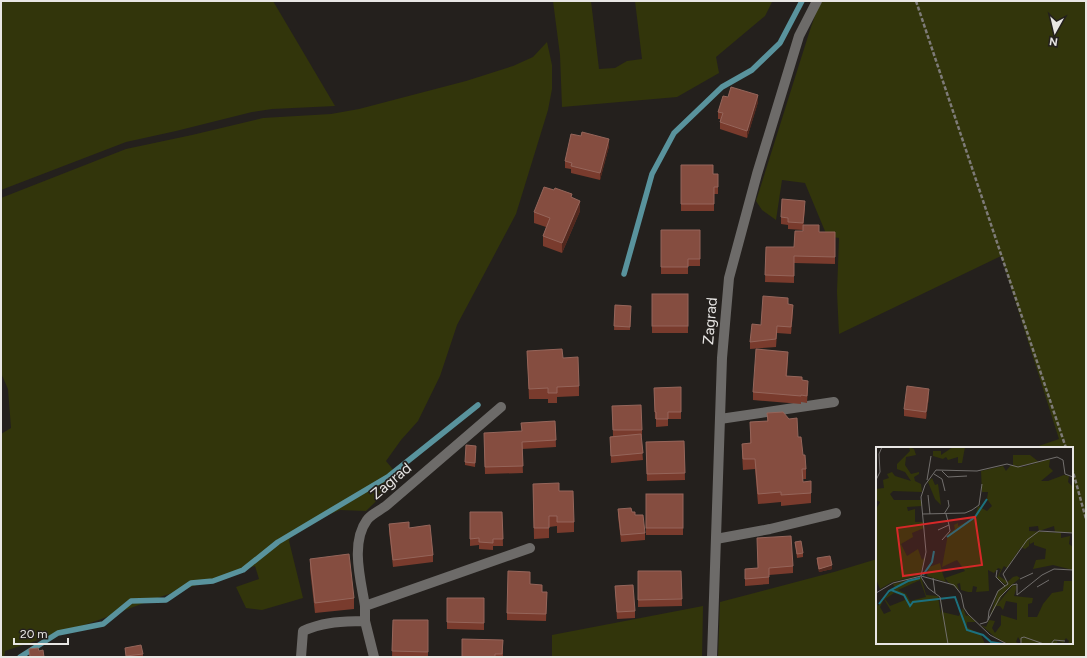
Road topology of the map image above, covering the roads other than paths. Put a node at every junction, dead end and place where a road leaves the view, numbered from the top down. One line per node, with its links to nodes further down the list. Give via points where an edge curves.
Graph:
1 (817, 1): 4 (street, Zagrad, via 799,36 757,174 729,278)
2 (834, 402): 4 (street)
3 (501, 407): 8 (street, Zagrad, via 367,520 357,550)
4 (720, 419): 6 (street, Zagrad)
5 (836, 513): 6 (street)
6 (716, 539): 12 (street, Zagrad)
7 (530, 548): 8 (street)
8 (364, 606): 9 (street, Zagrad)
9 (365, 621): 10 (street, via 331,622 303,631); 11 (street, Zagrad)
10 (301, 657)
11 (374, 657)
12 (712, 657)

